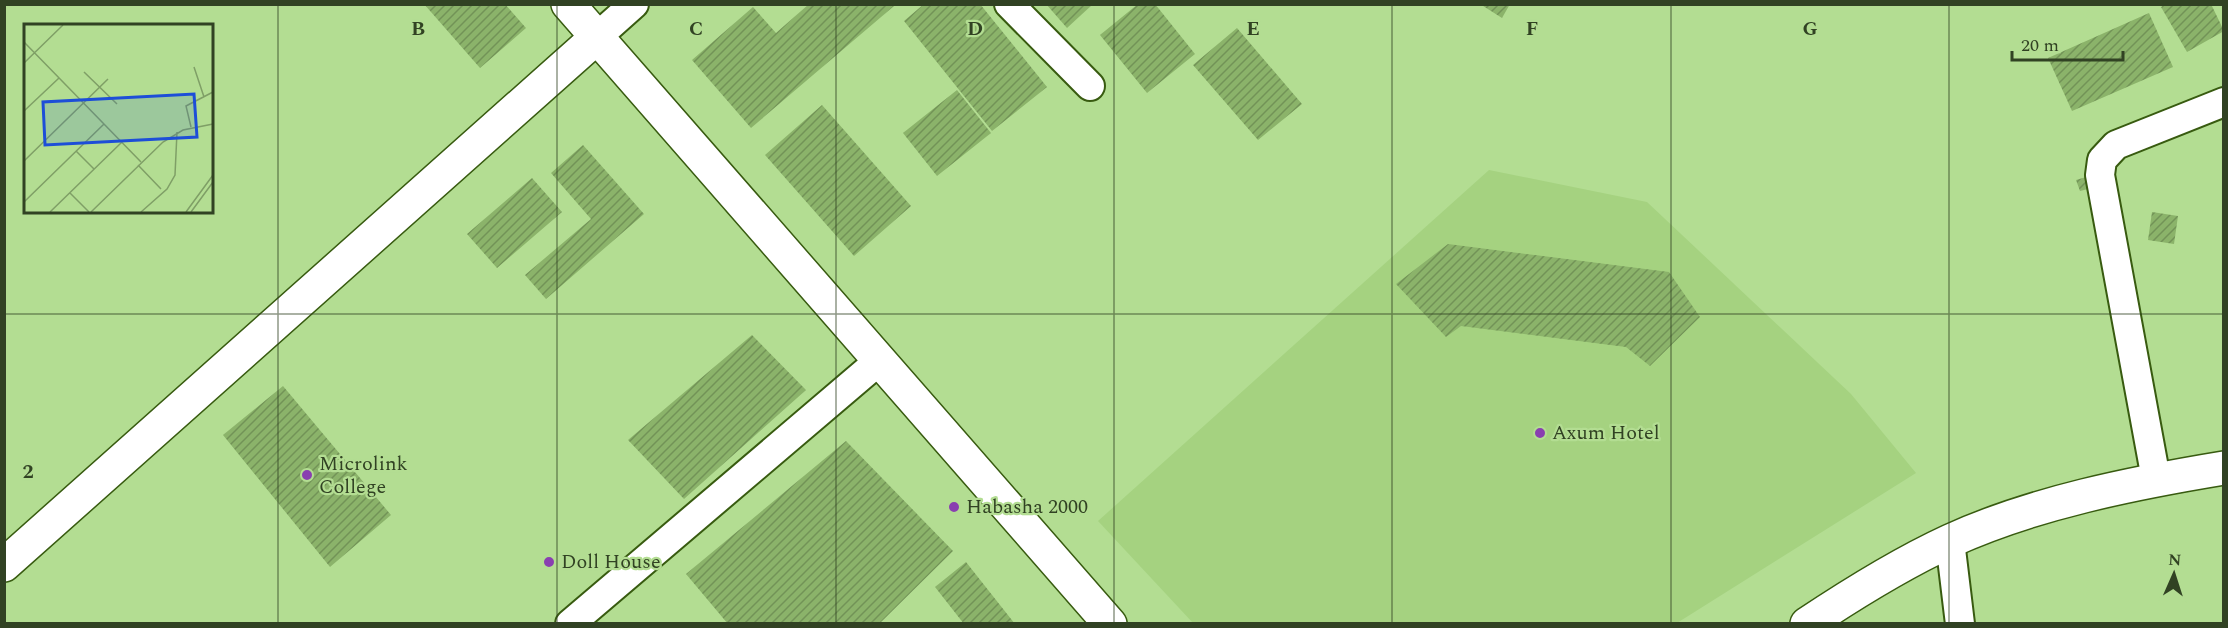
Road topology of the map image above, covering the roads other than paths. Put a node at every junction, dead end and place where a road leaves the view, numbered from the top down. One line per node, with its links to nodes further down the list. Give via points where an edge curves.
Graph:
1 (568, 4): 4 (street)
2 (634, 4): 4 (street)
3 (1009, 4): 5 (street)
4 (597, 37): 7 (street); 11 (street)
5 (1090, 86)
6 (2223, 102): 9 (street, via 2116,146 2102,160 2100,175)
7 (880, 360): 12 (street); 13 (street)
8 (2223, 468): 9 (street)
9 (2156, 479): 10 (street, via 2037,509)
10 (1950, 541): 14 (street); 15 (street)
11 (4, 565)
12 (570, 624)
13 (1110, 624)
14 (1807, 624)
15 (1960, 624)

